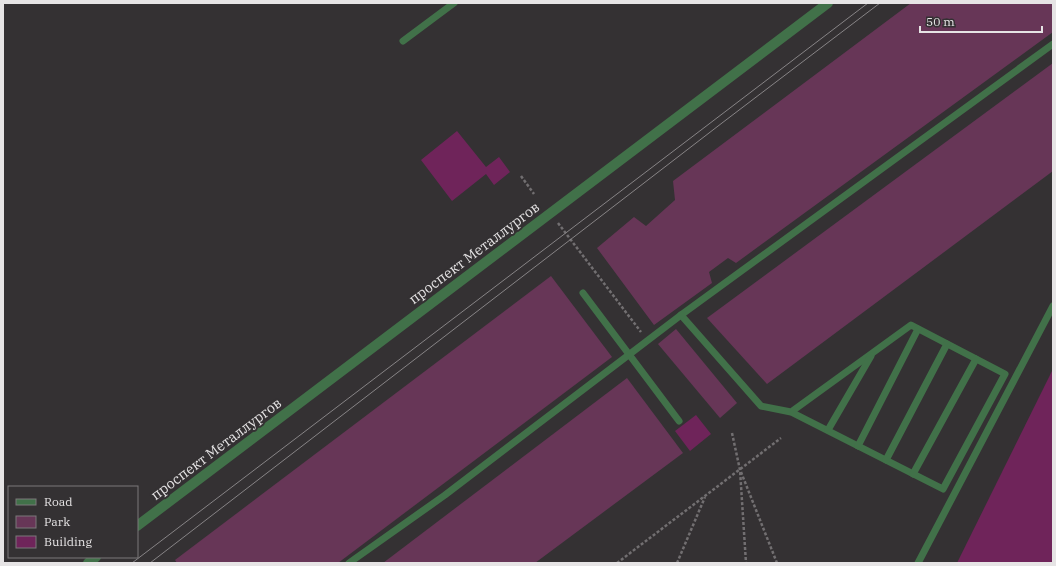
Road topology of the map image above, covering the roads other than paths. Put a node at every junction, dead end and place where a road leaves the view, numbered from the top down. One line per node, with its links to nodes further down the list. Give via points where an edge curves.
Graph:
1 (454, 3): 3 (lane)
2 (828, 3): 19 (street, проспект Металлургов)
3 (403, 41)
4 (1053, 44): 7 (lane)
5 (583, 293): 11 (lane)
6 (1053, 306): 21 (lane)
7 (681, 315): 11 (lane); 13 (lane, via 761,406)
8 (918, 329): 9 (lane); 10 (lane, via 911,325); 16 (lane)
9 (947, 344): 12 (lane); 17 (lane)
10 (873, 353): 13 (lane); 15 (lane)
11 (629, 354): 14 (lane); 20 (lane, via 445,495)
12 (976, 359): 18 (lane); 18 (lane, via 1005,374 943,489)
13 (791, 412): 15 (lane)
14 (679, 421)
15 (828, 430): 16 (lane)
16 (858, 446): 17 (lane)
17 (886, 460): 18 (lane)
18 (913, 474)
19 (138, 525)
20 (349, 563)
21 (918, 563)

